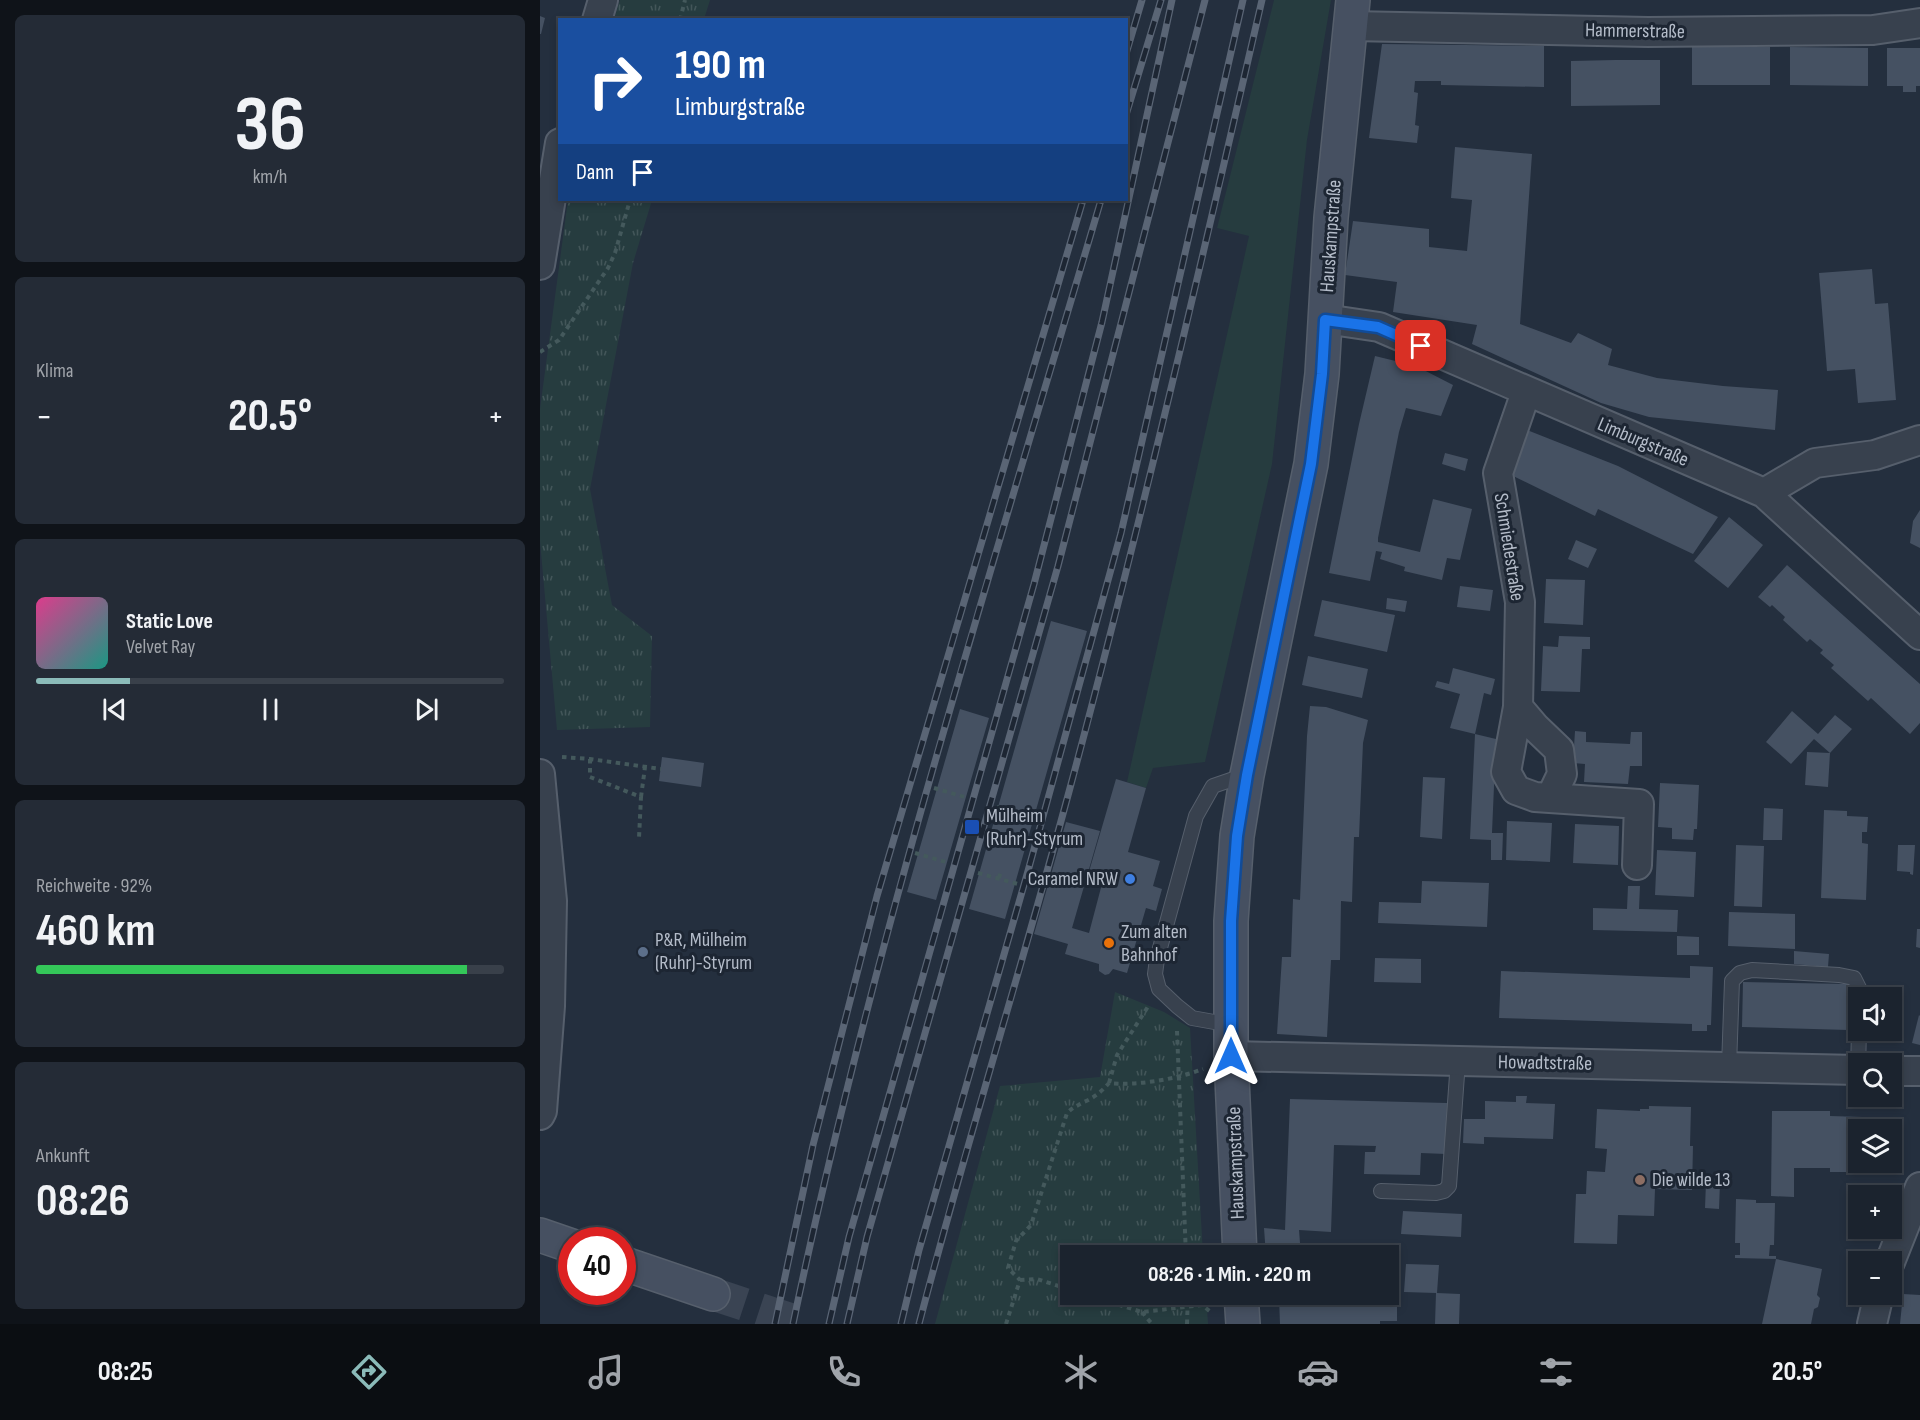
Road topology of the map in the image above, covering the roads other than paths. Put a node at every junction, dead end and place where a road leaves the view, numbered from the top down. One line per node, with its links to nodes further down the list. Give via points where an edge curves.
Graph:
1 (603, 0): 4 (street)
2 (1352, 13): 3 (street, Hammerstraße, via 1648,32 1873,30); 7 (street, Hauskampstraße)
3 (1912, 16)
4 (598, 18)
5 (558, 155): 6 (street)
6 (540, 265)
7 (1325, 320): 8 (street, Limburgstraße, via 1378,327); 14 (street, Hauskampstraße, via 1311,464)
8 (1526, 392): 10 (street, Limburgstraße); 12 (street, Schmiedestraße, via 1498,473 1520,602)
9 (1920, 440): 10 (street, via 1875,455 1815,463)
10 (1764, 493): 11 (street, Limburgstraße)
11 (1920, 635)
12 (1518, 707): 15 (street, via 1559,750 1562,774); 15 (street, Schmiedestraße, via 1506,772 1516,790 1535,797)
13 (549, 765): 24 (street, via 550,1006)
14 (1247, 775): 18 (street, Hauskampstraße, via 1237,836 1231,921); 18 (lane, via 1213,786 1196,816 1155,974 1159,989 1177,1006)
15 (1551, 797): 16 (street, Schmiedestraße, via 1639,804)
16 (1637, 865)
17 (1858, 987): 20 (lane, via 1854,978 1839,975 1752,970 1740,973 1732,981)
18 (1231, 1041): 19 (street, Howadtstraße); 29 (street, Hauskampstraße)
19 (1458, 1061): 20 (street, Howadtstraße); 26 (lane, via 1449,1186 1436,1193)
20 (1729, 1067): 21 (street, Howadtstraße)
21 (1848, 1070)
22 (1902, 1071): 23 (street)
23 (1920, 1071)
24 (540, 1115)
25 (1920, 1187): 30 (street)
26 (1381, 1191)
27 (540, 1235): 28 (street)
28 (558, 1241)
29 (1240, 1245)
30 (1894, 1251)
31 (636, 1268): 32 (street)
32 (713, 1294)
33 (1236, 1305): 35 (street)
34 (1876, 1305): 36 (street)
35 (1229, 1320)
36 (1872, 1324)

